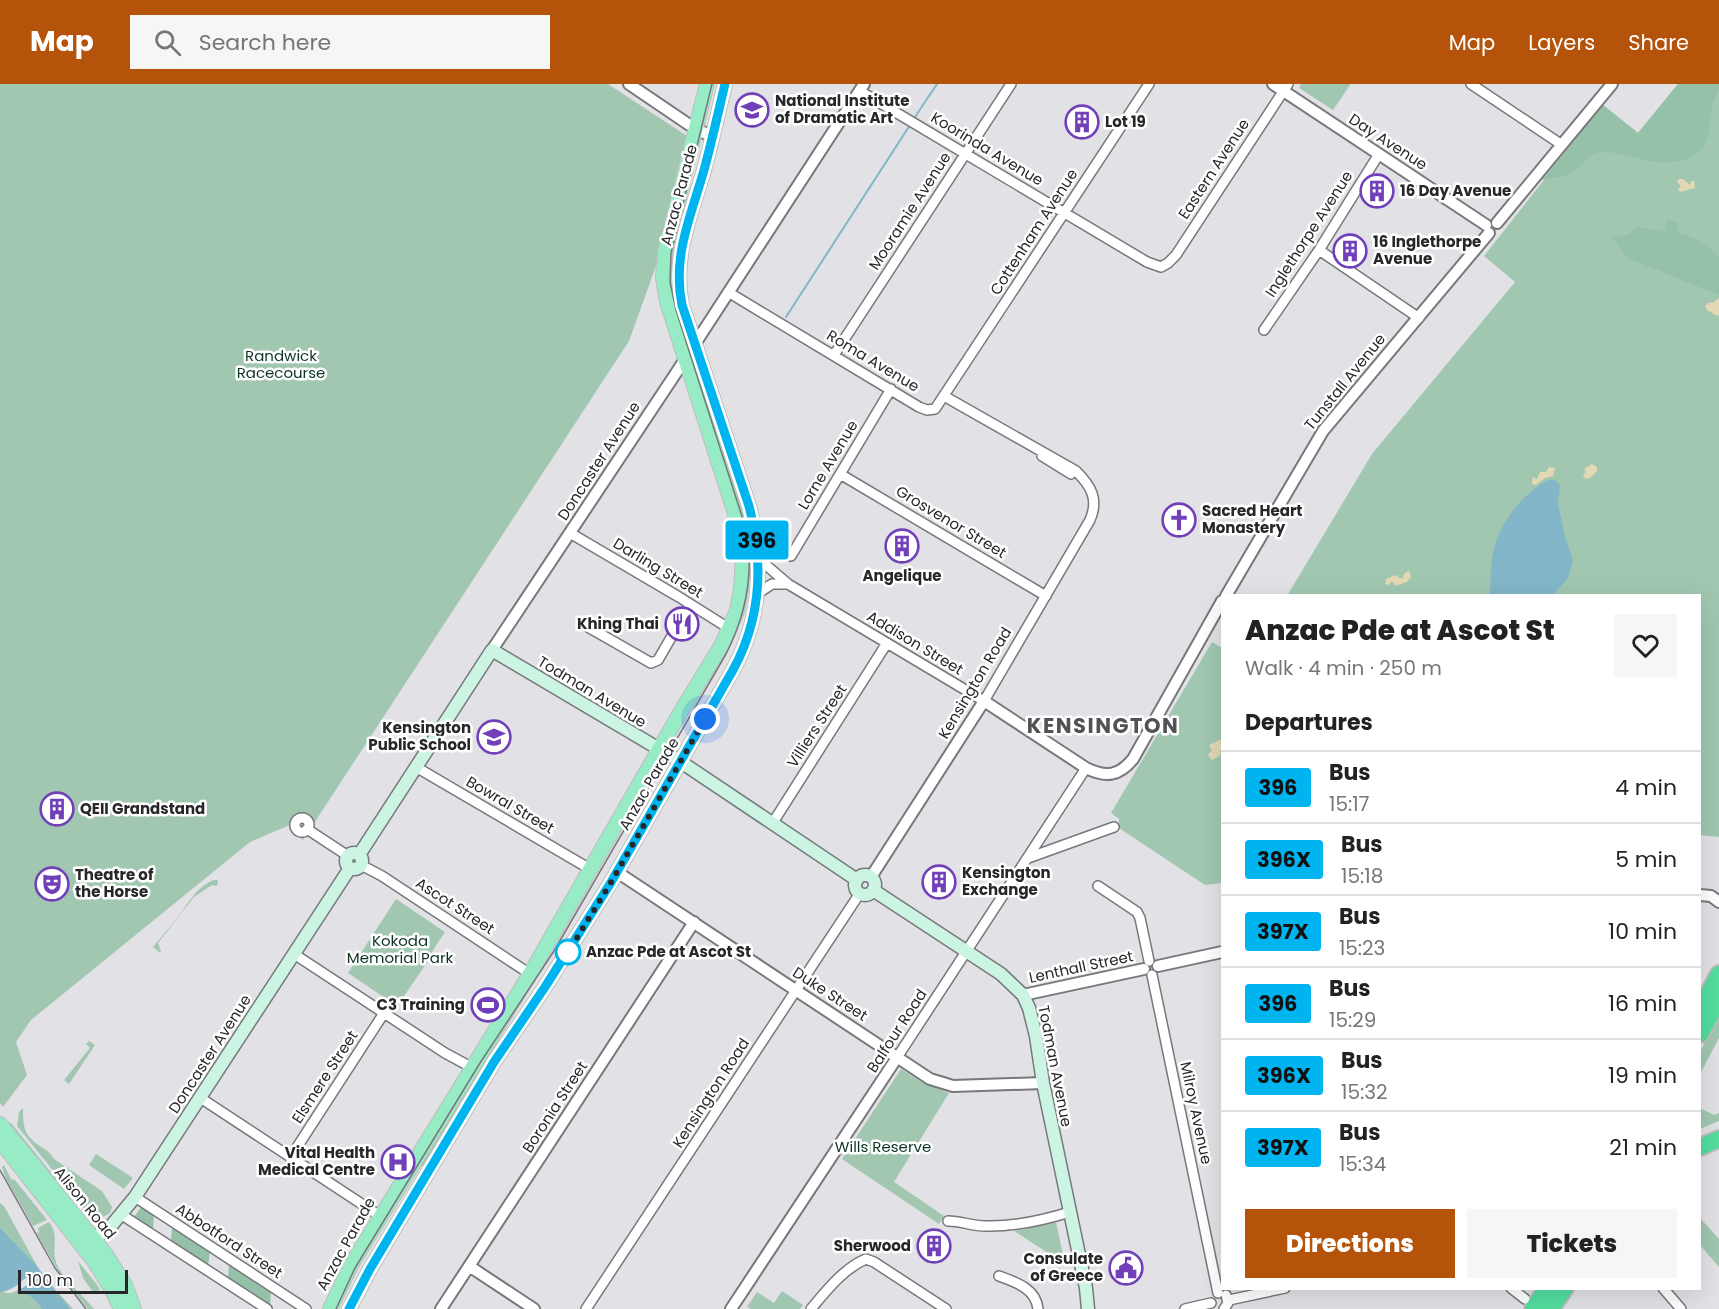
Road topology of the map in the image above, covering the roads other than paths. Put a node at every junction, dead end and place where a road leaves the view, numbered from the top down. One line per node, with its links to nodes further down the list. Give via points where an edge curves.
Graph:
1 (629, 84): 11 (street)
2 (707, 84): 11 (main road, Anzac Parade)
3 (725, 84): 12 (main road, Anzac Parade)
4 (1011, 84): 14 (street, Mooramie Avenue)
5 (1149, 84): 16 (street, Cottenham Avenue)
6 (1273, 84): 10 (street, Day Avenue)
7 (1472, 84): 13 (street)
8 (1612, 84): 13 (street, Tunstall Avenue)
9 (862, 87): 14 (street, Koorinda Avenue); 20 (street, Doncaster Avenue)
10 (1285, 87): 15 (street, Day Avenue); 19 (street, Eastern Avenue, via 1176,255)
11 (696, 128): 12 (street); 25 (main road, Anzac Parade, via 663,269 667,302)
12 (712, 137): 23 (main road, Anzac Parade, via 678,264 682,305)
13 (1562, 144): 17 (street, Tunstall Avenue)
14 (966, 153): 16 (street, Koorinda Avenue); 24 (street, Mooramie Avenue)
15 (1379, 154): 17 (street, Day Avenue); 18 (street, Inglethorpe Avenue)
16 (1065, 213): 19 (street, Koorinda Avenue); 27 (street, Cottenham Avenue)
17 (1491, 227): 21 (street, Tunstall Avenue)
18 (1318, 250): 21 (street); 22 (street, Inglethorpe Avenue)
19 (1161, 267)
20 (728, 292): 23 (street, Doncaster Avenue); 24 (street, Roma Avenue)
21 (1419, 318): 34 (street, Tunstall Avenue, via 1323,431)
22 (1264, 330)
23 (696, 342): 25 (street, Doncaster Avenue); 31 (main road, Anzac Parade, via 749,506)
24 (834, 355): 26 (street, Roma Avenue)
25 (686, 357): 29 (street, Doncaster Avenue); 39 (main road, Anzac Parade, via 742,540 741,589)
26 (891, 389): 27 (street, Roma Avenue, via 927,410 935,409); 28 (street, Lorne Avenue)
27 (944, 396): 35 (street, Kensington Road, via 1091,487 1095,500 1090,520)
28 (840, 474): 30 (street, Lorne Avenue); 35 (street, Grosvenor Street)
29 (570, 533): 37 (street, Darling Street); 41 (street, Doncaster Avenue)
30 (791, 556)
31 (759, 559): 32 (street, Addison Street); 33 (main road, Anzac Parade)
32 (788, 584): 33 (street, via 772,584); 40 (street, Addison Street)
33 (757, 594): 44 (main road, Anzac Parade, via 751,628 740,657)
34 (1227, 594)
35 (1046, 596): 42 (street, Kensington Road)
36 (1221, 603): 46 (street, via 1127,766 1112,775)
37 (690, 605): 38 (street, via 651,663); 39 (street, Darling Street)
38 (588, 627)
39 (730, 629): 43 (main road, Anzac Parade)
40 (887, 643): 42 (street, Addison Street); 47 (street, Villiers Street)
41 (492, 650): 43 (main road, Todman Avenue); 45 (main road, Doncaster Avenue)
42 (984, 701): 46 (street, Addison Street); 54 (street, Kensington Road)
43 (660, 750): 44 (main road, Todman Avenue); 52 (main road, Anzac Parade)
44 (681, 762): 47 (main road, Todman Avenue); 53 (main road, Anzac Parade)
45 (416, 767): 51 (main road, Doncaster Avenue); 52 (street, Bowral Street)
46 (1086, 768): 50 (street, Balfour Road)
47 (772, 824): 55 (main road, Todman Avenue)
48 (1114, 827): 50 (street)
49 (308, 829): 51 (street, Ascot Street)
50 (1028, 858): 62 (street, Balfour Road)
51 (355, 861): 64 (main road, Doncaster Avenue); 66 (street, Ascot Street)
52 (590, 869): 66 (main road, Anzac Parade)
53 (617, 872): 61 (street, Duke Street); 108 (main road, Anzac Parade, via 494,1062)
54 (871, 877): 55 (main road, via 865,875); 57 (main road)
55 (857, 880): 58 (main road, via 855,886)
56 (1098, 886): 65 (street, Milroy Avenue, via 1137,912)
57 (873, 890): 58 (main road); 62 (main road, Todman Avenue)
58 (860, 893): 68 (street, Kensington Road)
59 (1701, 895): 60 (street)
60 (1719, 902)
61 (694, 922): 68 (street, Duke Street); 91 (street, Boronia Street)
62 (967, 951): 69 (main road, Todman Avenue, via 1008,979); 74 (street, Balfour Road)
63 (1221, 952): 65 (street, Lenthall Street)
64 (294, 954): 72 (street); 77 (main road, Doncaster Avenue)
65 (1151, 968): 69 (street, Lenthall Street); 99 (street, Milroy Avenue)
66 (530, 974): 75 (main road, Anzac Parade)
67 (1719, 974): 71 (highway)
68 (796, 990): 74 (street, Duke Street); 111 (street, Kensington Road)
69 (1023, 995): 76 (main road, Todman Avenue, via 1036,1036)
70 (1719, 1000): 73 (highway)
71 (1701, 1008)
72 (384, 1013): 75 (street); 84 (street, Elsmere Street)
73 (1701, 1032)
74 (898, 1056): 76 (street, Duke Street, via 930,1079 953,1086); 112 (street, Balfour Road)
75 (471, 1067): 88 (main road, Anzac Parade)
76 (1043, 1083): 86 (main road, Todman Avenue)
77 (200, 1098): 84 (street); 85 (main road, Doncaster Avenue)
78 (0, 1124): 90 (main road, Alison Road)
79 (1719, 1129): 80 (highway)
80 (1701, 1135)
81 (1719, 1139): 83 (highway)
82 (0, 1142): 90 (main road, Alison Road)
83 (1701, 1148)
84 (290, 1158): 88 (street)
85 (135, 1197): 87 (main road, Doncaster Avenue); 106 (street, Abbotford Street)
86 (1070, 1212): 89 (street, via 989,1227); 93 (main road, Todman Avenue)
87 (122, 1215): 90 (main road, Doncaster Avenue); 105 (street)
88 (380, 1216): 107 (main road, Anzac Parade, via 342,1279)
89 (948, 1221)
90 (89, 1243): 103 (main road, Alison Road); 104 (main road, Alison Road, via 116,1270)
91 (469, 1266): 109 (street, Boronia Street); 110 (street)
92 (999, 1276): 115 (street, via 1031,1291)
93 (1086, 1288): 116 (main road, Todman Avenue); 117 (main road, Todman Avenue)
94 (1278, 1290): 101 (street)
95 (1513, 1290): 100 (street)
96 (1545, 1290): 100 (highway)
97 (1563, 1290): 119 (highway)
98 (1665, 1290): 120 (street)
99 (1218, 1293): 101 (street, via 1224,1293); 102 (street, via 1213,1296)
100 (1529, 1304)
101 (1226, 1305)
102 (1213, 1306): 118 (street)
103 (121, 1309)
104 (134, 1309)
105 (267, 1309)
106 (306, 1309)
107 (330, 1309)
108 (349, 1309)
109 (441, 1309)
110 (534, 1309)
111 (586, 1309)
112 (731, 1309)
113 (811, 1309): 114 (street, via 842,1276 866,1259)
114 (946, 1309)
115 (1038, 1309)
116 (1088, 1309)
117 (1096, 1309)
118 (1185, 1309)
119 (1550, 1309)
120 (1681, 1309)

